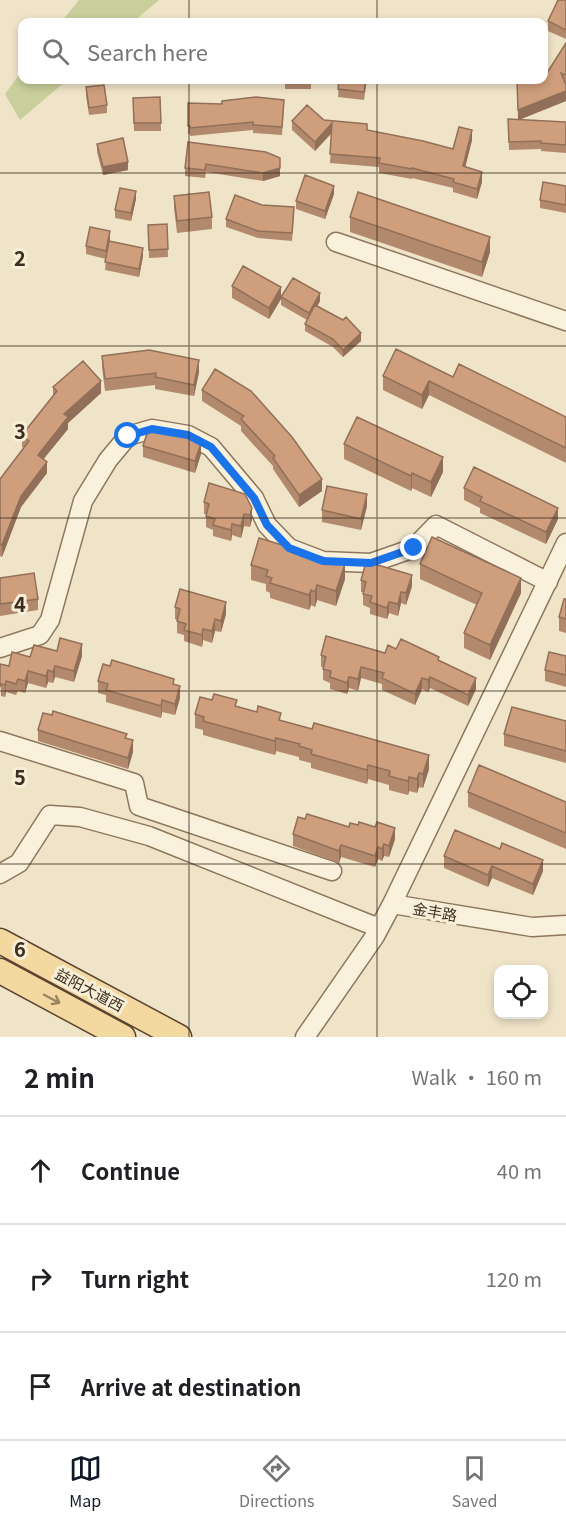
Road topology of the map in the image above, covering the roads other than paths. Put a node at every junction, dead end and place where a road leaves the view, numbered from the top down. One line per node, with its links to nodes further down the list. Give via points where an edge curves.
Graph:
1 (336, 242): 2 (street)
2 (566, 321)
3 (566, 543): 4 (street)
4 (548, 582): 5 (street, via 436,525 414,548 371,563 323,561 289,548 267,525 254,498 211,447 188,435 152,429 128,436 83,501 50,620 40,636); 9 (street)
5 (0, 648)
6 (0, 741): 7 (street, via 134,783 139,806)
7 (332, 871)
8 (0, 874): 11 (street, via 19,863 50,815 80,817 149,836)
9 (392, 904): 10 (street, 金丰路, via 532,927); 11 (street, 金丰路)
10 (566, 925)
11 (379, 928): 16 (street, 金丰路)
12 (0, 941): 15 (main road, 益阳大道西)
13 (0, 971): 14 (main road, 益阳大道西, one-way to 14)
14 (123, 1037)
15 (179, 1037)
16 (305, 1037)

